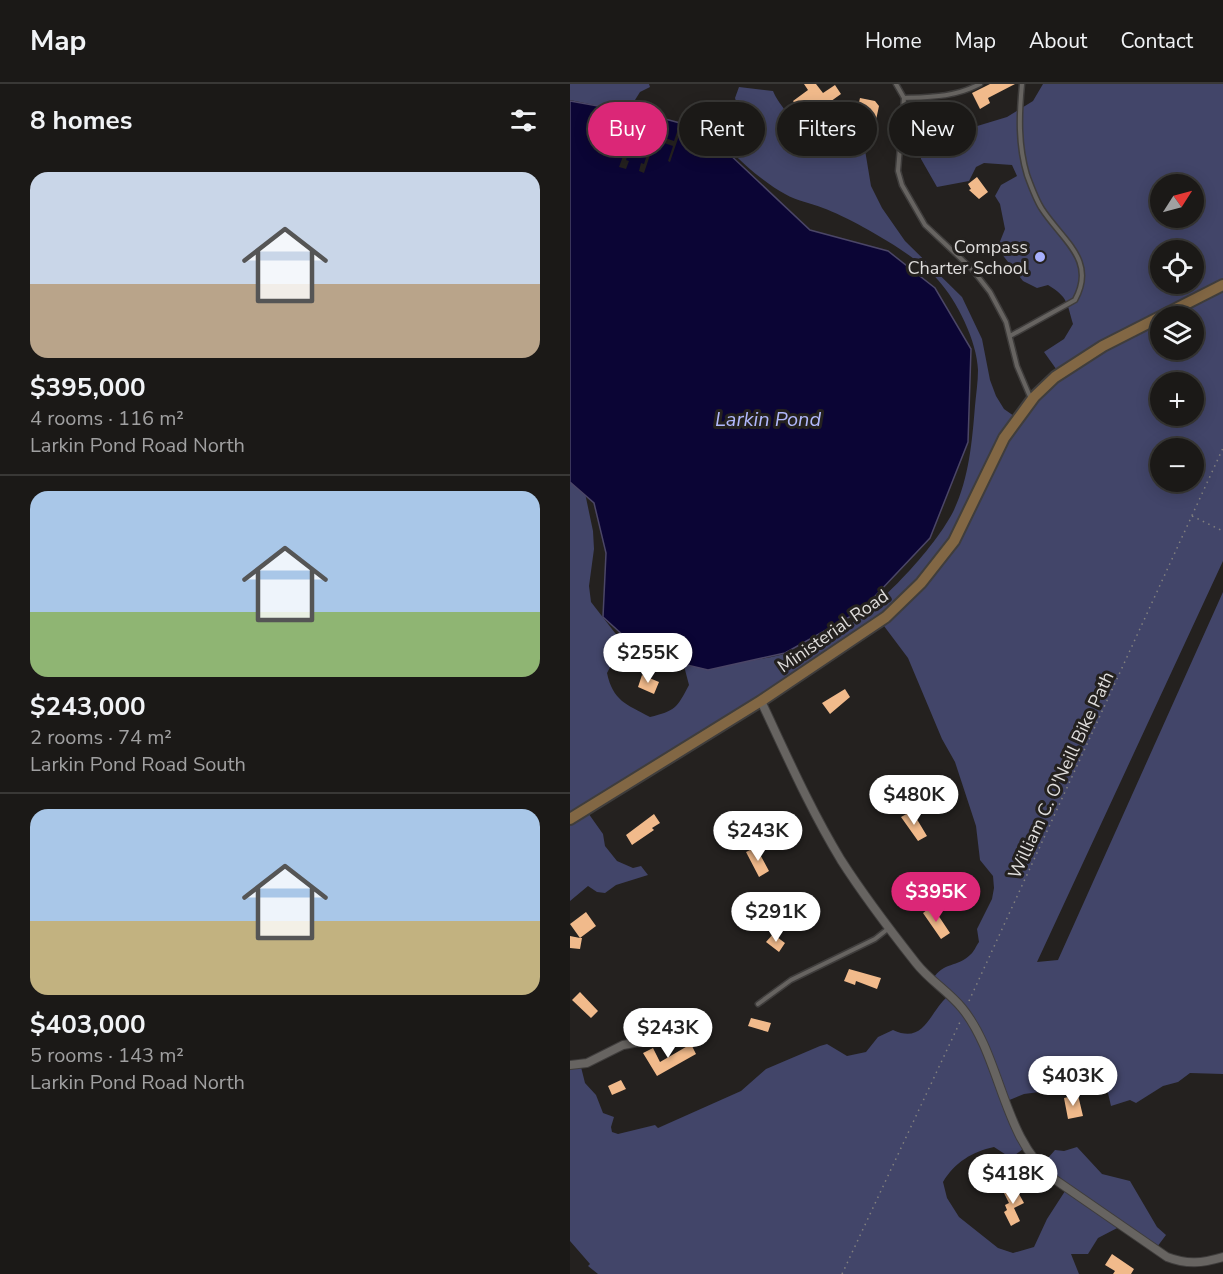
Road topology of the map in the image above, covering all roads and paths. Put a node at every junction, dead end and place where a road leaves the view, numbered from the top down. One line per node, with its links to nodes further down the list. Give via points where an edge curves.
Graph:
1 (896, 84): 4 (lane)
2 (980, 84): 4 (lane, via 944,97)
3 (1022, 84): 6 (lane, via 1019,120 1028,176 1041,207 1072,246 1084,271 1075,300)
4 (904, 98): 6 (lane, via 898,171 909,200 925,225 990,292)
5 (1223, 285): 7 (main road, Ministerial Road, via 1078,360)
6 (1010, 336): 7 (lane, via 1017,366)
7 (1032, 399): 11 (main road, Ministerial Road, via 1004,438 954,541 921,583 879,623)
8 (1223, 448): 9 (path, William C. O'Neill Bike Path)
9 (1192, 516): 10 (path); 15 (path, William C. O'Neill Bike Path)
10 (1223, 531)
11 (761, 701): 12 (main road, Ministerial Road); 13 (street, via 841,860)
12 (570, 819)
13 (889, 928): 14 (lane, via 875,939 791,980); 15 (street, via 918,966)
14 (758, 1004)
15 (964, 1012): 18 (street, via 985,1047 1022,1142 1047,1174 1167,1257 1184,1264); 19 (path, William C. O'Neill Bike Path)
16 (657, 1039): 17 (street, via 623,1045 587,1063)
17 (570, 1065)
18 (1223, 1257)
19 (842, 1274)

